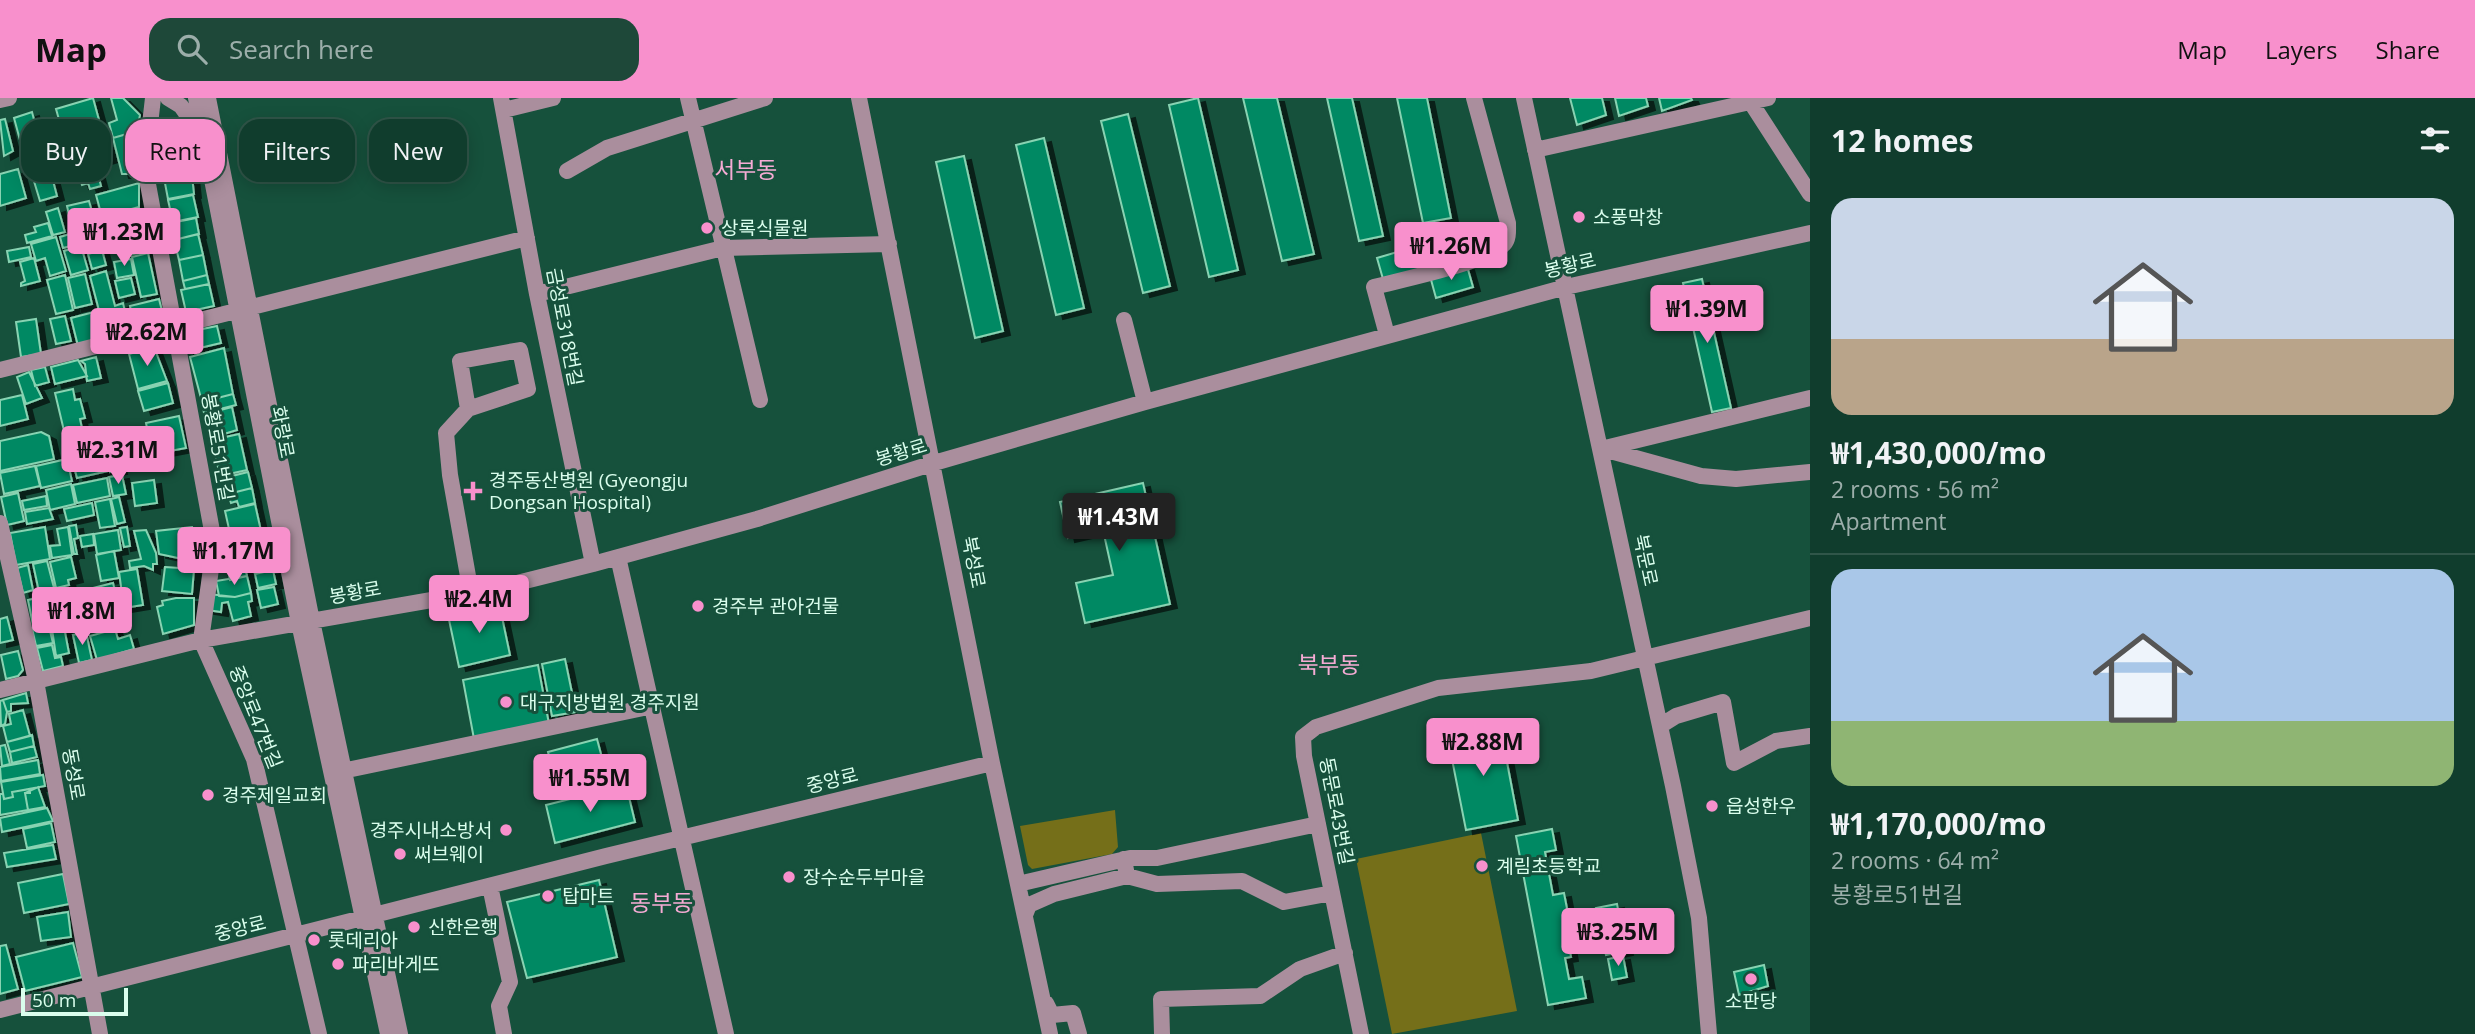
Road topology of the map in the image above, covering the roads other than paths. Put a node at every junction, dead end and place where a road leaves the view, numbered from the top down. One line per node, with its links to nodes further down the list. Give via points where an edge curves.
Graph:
1 (9, 98): 14 (street)
2 (153, 98): 34 (street, 봉황로51번길, via 145,168)
3 (168, 98): 17 (street)
4 (196, 98): 18 (street, 화랑로)
5 (208, 98): 19 (street, 화랑로)
6 (221, 98): 20 (street)
7 (553, 98): 16 (street)
8 (688, 98): 21 (street)
9 (765, 98): 21 (street)
10 (859, 98): 28 (street, 북성로)
11 (1474, 98): 35 (street, via 1508,237 1486,256 1374,287)
12 (1524, 98): 22 (street, 북문로)
13 (1769, 98): 15 (street)
14 (0, 100)
15 (1749, 100): 22 (street); 25 (street)
16 (502, 104): 27 (street, 금성로318번길)
17 (192, 119)
18 (203, 119)
19 (209, 119)
20 (216, 119)
21 (694, 122): 23 (street, via 607,148); 29 (street)
22 (1535, 150): 30 (street, 북문로)
23 (567, 171)
24 (219, 182): 32 (street, 화랑로)
25 (1810, 194)
26 (1810, 233): 30 (street, 봉황로)
27 (527, 238): 31 (street, 금성로318번길); 32 (street)
28 (888, 244): 29 (street); 42 (street, 북성로)
29 (723, 248): 31 (street); 38 (street)
30 (1566, 287): 35 (street, 봉황로); 41 (street, 북문로)
31 (537, 294): 46 (street, 금성로318번길)
32 (245, 306): 34 (street); 49 (street, 화랑로)
33 (1125, 320): 39 (street)
34 (174, 326): 36 (street); 50 (street, 봉황로51번길, via 212,531)
35 (1387, 335): 39 (street, 봉황로)
36 (0, 370)
37 (1810, 398): 41 (street)
38 (760, 400)
39 (1146, 402): 42 (street, 봉황로)
40 (468, 409): 40 (street, via 460,361 520,350 528,389); 47 (street, via 446,433)
41 (1601, 449): 43 (street, via 1701,476 1736,479); 51 (street, 북문로)
42 (934, 463): 45 (street, 봉황로); 57 (street, 북성로)
43 (1810, 472)
44 (1, 531): 52 (street, 동성로)
45 (618, 557): 46 (street, 봉황로); 54 (street)
46 (593, 564): 47 (street, 봉황로)
47 (471, 593): 49 (street, 봉황로)
48 (1810, 618): 51 (street)
49 (305, 622): 50 (street, 봉황로); 58 (street, 화랑로)
50 (201, 640): 52 (street, 봉황로); 68 (street, 중앙로47번길, via 254,759)
51 (1646, 659): 55 (street, 북문로); 59 (street, 동문로43번길, via 1591,671 1438,688 1316,727 1303,737)
52 (36, 681): 53 (street, 봉황로); 70 (street, 동성로)
53 (0, 690)
54 (653, 706): 58 (street); 60 (street)
55 (1660, 726): 56 (street, via 1676,716 1723,702 1734,763 1776,741); 83 (street, 북문로, via 1699,918)
56 (1810, 736)
57 (992, 764): 60 (street, 중앙로); 63 (street, 북성로)
58 (337, 772): 67 (street, 화랑로)
59 (1318, 824): 61 (street, via 1157,858); 65 (street, 동문로43번길)
60 (682, 838): 64 (street, 중앙로); 78 (street)
61 (1124, 859): 62 (street); 63 (street)
62 (1127, 876): 65 (street, via 1157,884 1242,881 1284,902); 66 (street, via 1054,894 1028,905)
63 (1018, 884): 66 (street, 북성로)
64 (490, 886): 67 (street, 중앙로); 77 (street, via 510,982 499,1006)
65 (1332, 893): 69 (street, 동문로43번길)
66 (1025, 915): 71 (street, 북성로)
67 (368, 916): 68 (street, 중앙로); 75 (street, 화랑로); 76 (street, 화랑로)
68 (298, 935): 70 (street, 중앙로); 74 (street, 중앙로47번길)
69 (1345, 953): 81 (street, via 1300,969 1260,996 1161,999); 82 (street, 동문로43번길)
70 (92, 986): 72 (street, 중앙로); 73 (street, 동성로)
71 (1043, 998): 79 (street, 북성로); 80 (street, via 1052,1015 1073,1013)
72 (0, 1010)
73 (100, 1034)
74 (319, 1034)
75 (388, 1034)
76 (400, 1034)
77 (504, 1034)
78 (726, 1034)
79 (1050, 1034)
80 (1079, 1034)
81 (1162, 1034)
82 (1361, 1034)
83 (1709, 1034)

